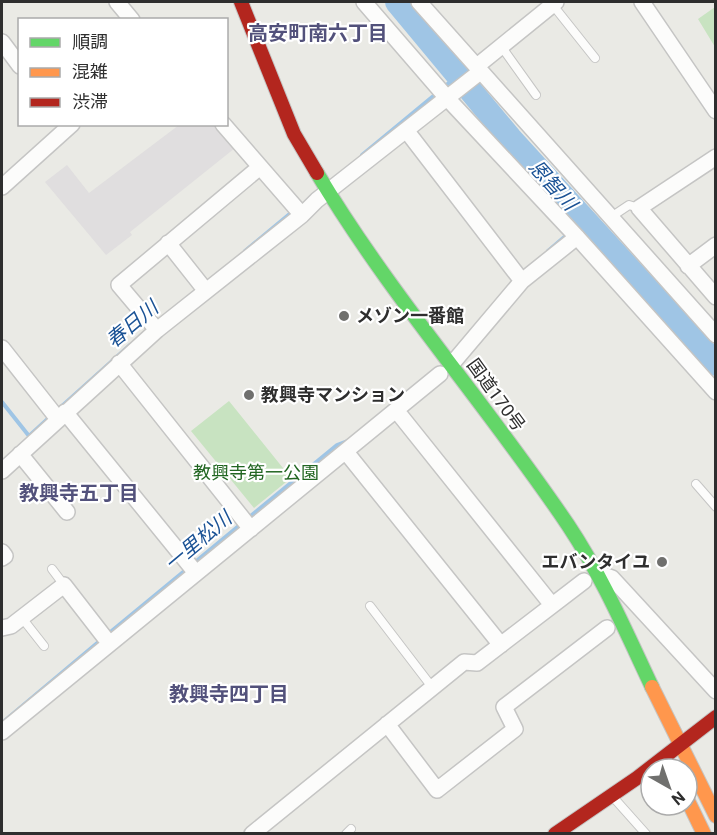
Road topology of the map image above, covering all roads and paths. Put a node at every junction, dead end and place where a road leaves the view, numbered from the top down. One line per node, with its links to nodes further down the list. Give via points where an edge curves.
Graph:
1 (117, 2): 7 (street)
2 (242, 2): 23 (main road, 国道170号)
3 (363, 2): 13 (street)
4 (642, 2): 15 (street)
5 (426, 4): 12 (street)
6 (549, 4): 9 (street); 10 (lane)
7 (130, 18)
8 (2, 42): 11 (street)
9 (501, 46): 12 (street); 14 (lane)
10 (595, 58)
11 (18, 63)
12 (478, 69): 13 (street); 26 (street)
13 (445, 93): 19 (street); 27 (street)
14 (536, 95)
15 (716, 111)
16 (273, 119): 23 (main road, 国道170号)
17 (68, 126): 22 (street)
18 (225, 126): 21 (street)
19 (406, 130): 23 (street); 31 (street)
20 (716, 157): 24 (street)
21 (260, 167): 25 (street); 28 (street)
22 (2, 187)
23 (317, 195): 25 (street); 38 (main road, 国道170号, via 382,272)
24 (639, 208): 26 (lane, via 629,205); 30 (street)
25 (302, 215): 32 (street)
26 (611, 217): 35 (street)
27 (573, 233): 31 (street); 39 (street)
28 (168, 243): 32 (street); 34 (street, via 119,285)
29 (716, 244): 30 (street)
30 (688, 266): 33 (street)
31 (519, 277): 38 (street)
32 (206, 291): 34 (street)
33 (716, 297)
34 (157, 330): 37 (street)
35 (716, 335)
36 (2, 348): 42 (street)
37 (119, 363): 42 (street); 50 (street)
38 (443, 371): 41 (street); 55 (main road, 国道170号, via 569,527)
39 (716, 392)
40 (461, 401): 43 (main road, 国道170号)
41 (396, 410): 44 (street); 57 (street)
42 (57, 414): 45 (street); 53 (street)
43 (495, 447)
44 (346, 452): 50 (street); 63 (street)
45 (20, 454): 46 (street); 49 (street)
46 (2, 471)
47 (696, 484): 48 (lane)
48 (716, 507)
49 (67, 512)
50 (247, 524): 53 (street)
51 (2, 552): 52 (street)
52 (2, 558)
53 (192, 568): 62 (street)
54 (52, 569): 56 (lane)
55 (587, 579): 57 (street); 66 (street, via 612,578); 70 (main road, 国道170号)
56 (64, 585): 59 (street); 62 (street)
57 (552, 605): 63 (street)
58 (370, 606): 65 (lane)
59 (22, 618): 60 (street); 64 (lane)
60 (2, 628)
61 (607, 628): 68 (street, via 504,707 515,729 437,790)
62 (106, 638): 69 (street)
63 (501, 645): 65 (street, via 477,663 464,662)
64 (44, 646)
65 (432, 687): 68 (street)
66 (716, 691)
67 (716, 717): 70 (main road)
68 (387, 724): 76 (street)
69 (2, 732)
70 (681, 745): 71 (main road); 74 (main road, 国道170号)
71 (663, 749): 72 (main road); 73 (main road)
72 (667, 757)
73 (612, 796): 77 (main road); 78 (lane)
74 (716, 816)
75 (696, 817): 79 (main road)
76 (252, 834)
77 (555, 834)
78 (646, 834)
79 (704, 834)

